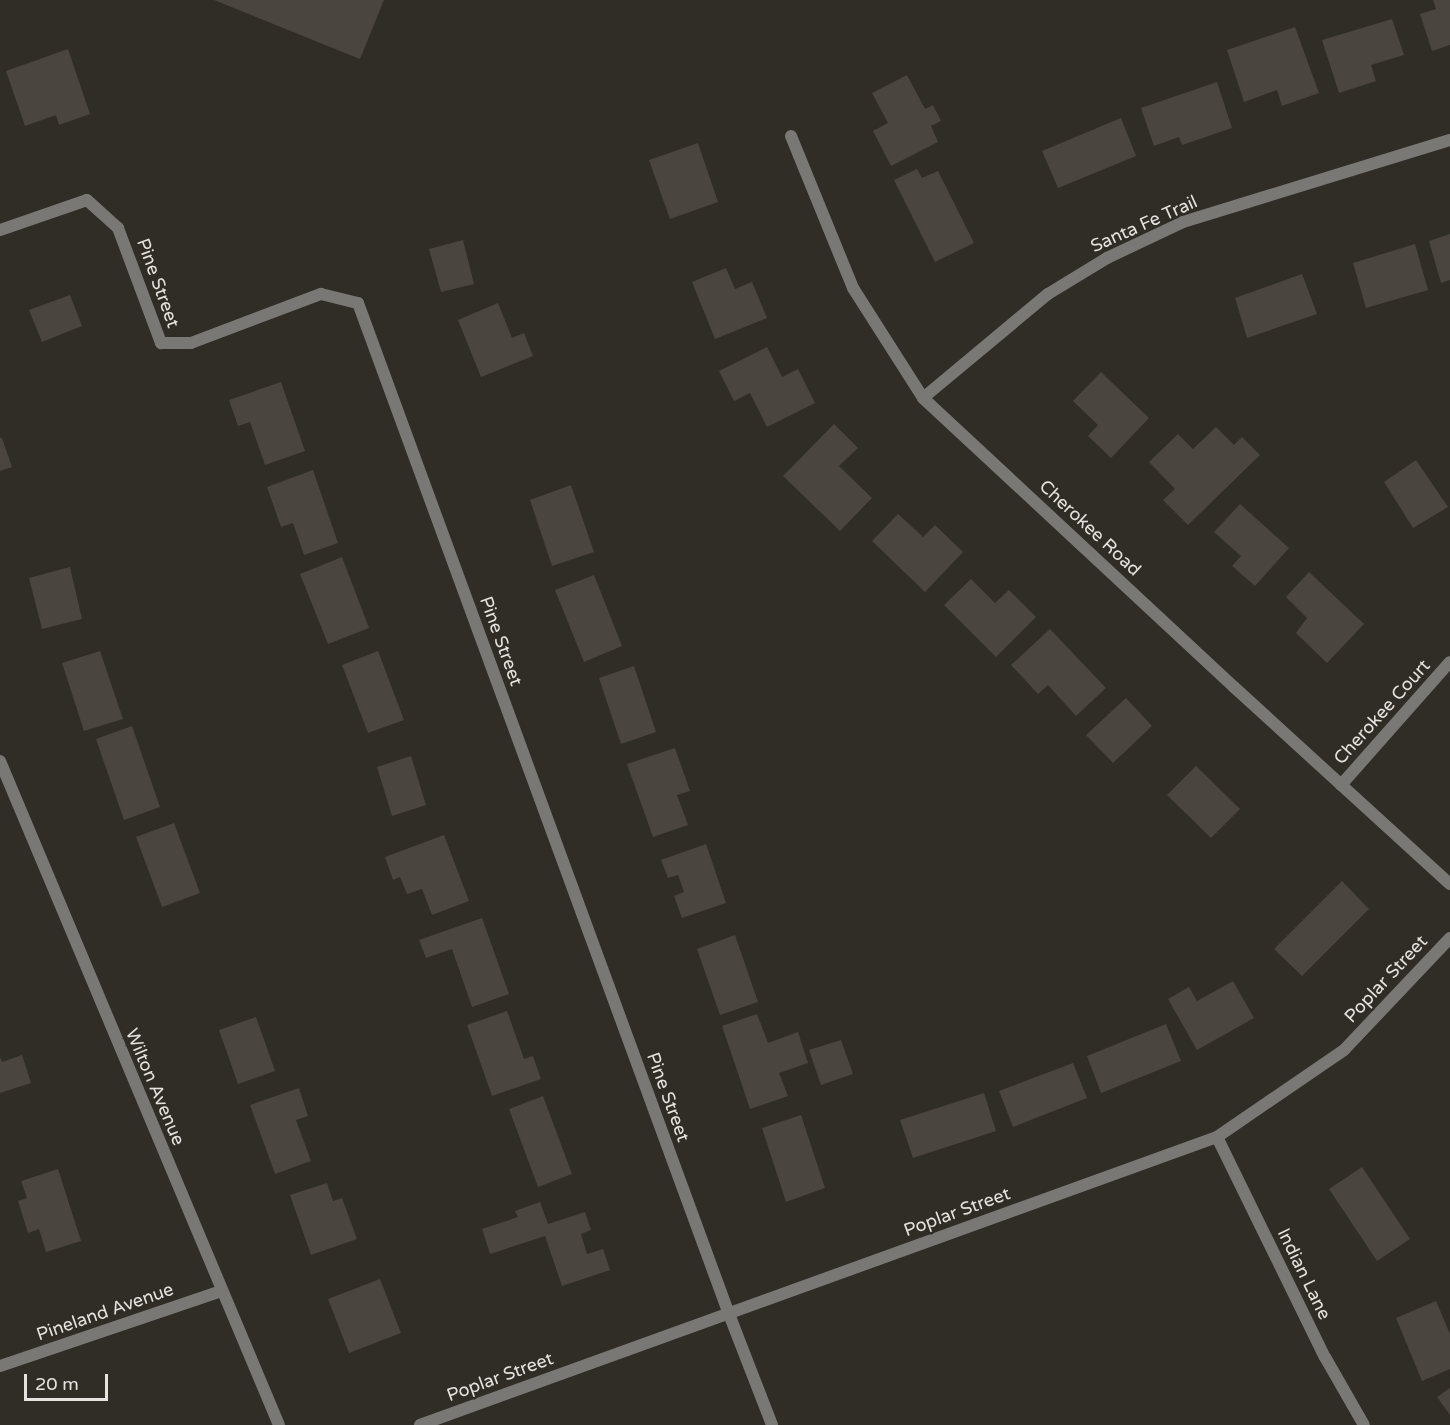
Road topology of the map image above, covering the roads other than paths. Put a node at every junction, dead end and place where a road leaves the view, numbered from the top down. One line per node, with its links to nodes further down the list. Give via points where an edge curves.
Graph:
1 (791, 136): 4 (street, Cherokee Road, via 853,288)
2 (1450, 140): 4 (street, Santa Fe Trail, via 1183,222 1107,258 1048,294)
3 (0, 230): 12 (street, Pine Street, via 87,200 118,228 161,343 191,343 321,294 358,303)
4 (923, 398): 7 (street, Cherokee Road)
5 (1450, 662): 7 (street, Cherokee Court)
6 (0, 761): 11 (street, Wilton Avenue)
7 (1341, 785): 8 (street, Cherokee Road)
8 (1450, 884)
9 (1450, 938): 10 (street, Poplar Street, via 1344,1050)
10 (1217, 1137): 12 (street, Poplar Street); 17 (street, Indian Lane, via 1325,1357)
11 (221, 1292): 13 (street, Pineland Avenue); 14 (street, Wilton Avenue)
12 (729, 1314): 15 (street, Poplar Street); 16 (street, Pine Street)
13 (0, 1366)
14 (279, 1425)
15 (420, 1425)
16 (772, 1425)
17 (1364, 1425)

